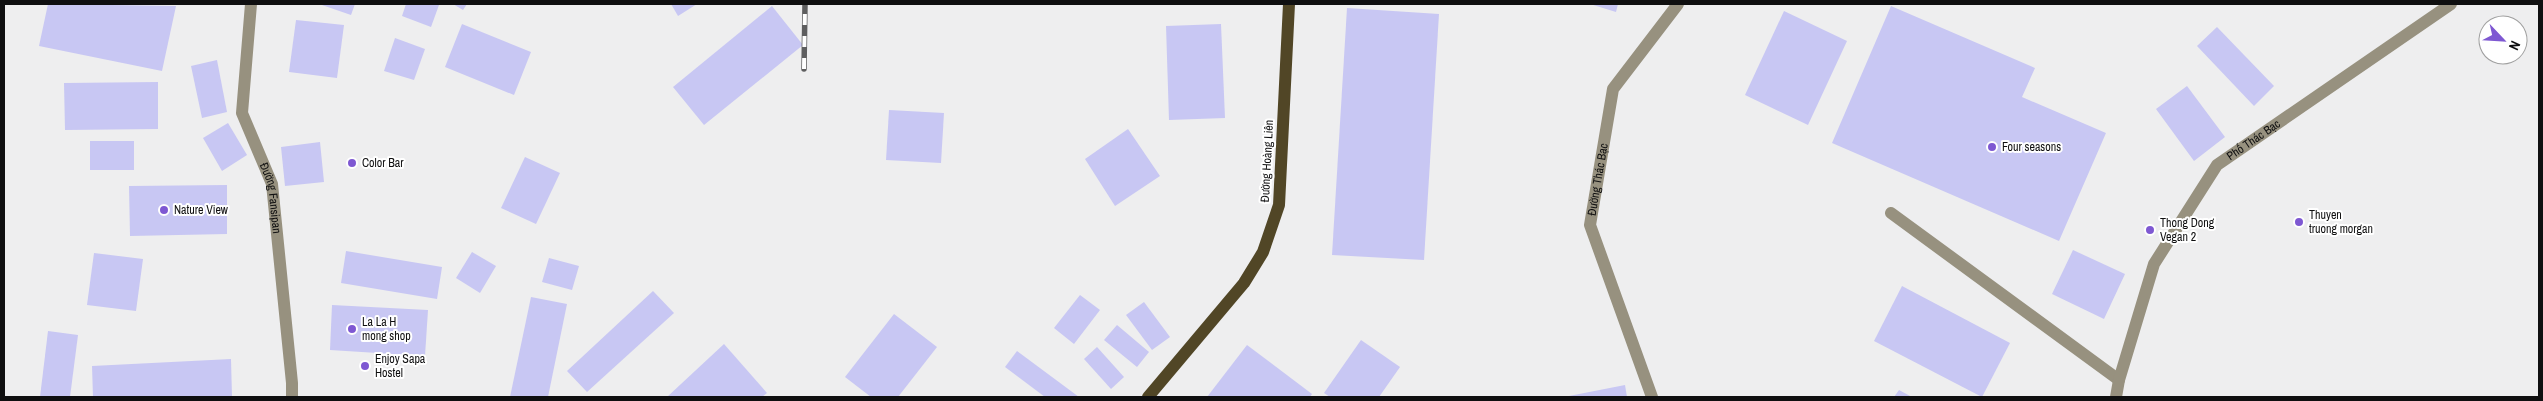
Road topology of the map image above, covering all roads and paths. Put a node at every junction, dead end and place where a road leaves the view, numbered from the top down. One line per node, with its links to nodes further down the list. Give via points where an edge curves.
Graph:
1 (251, 4): 7 (street, Đường Fansipan, via 242,113 272,184)
2 (1289, 4): 8 (main road, Đường Hoàng Liên, via 1279,205 1263,252 1244,283)
3 (1678, 4): 9 (street, Đường Thác Bạc, via 1613,89 1590,225)
4 (2451, 4): 6 (street, Phố Thác Bạc, via 2218,166 2154,264)
5 (1891, 213): 6 (street)
6 (2119, 380): 10 (street, Phố Thác Bạc)
7 (292, 397)
8 (1148, 397)
9 (1652, 397)
10 (2116, 397)

